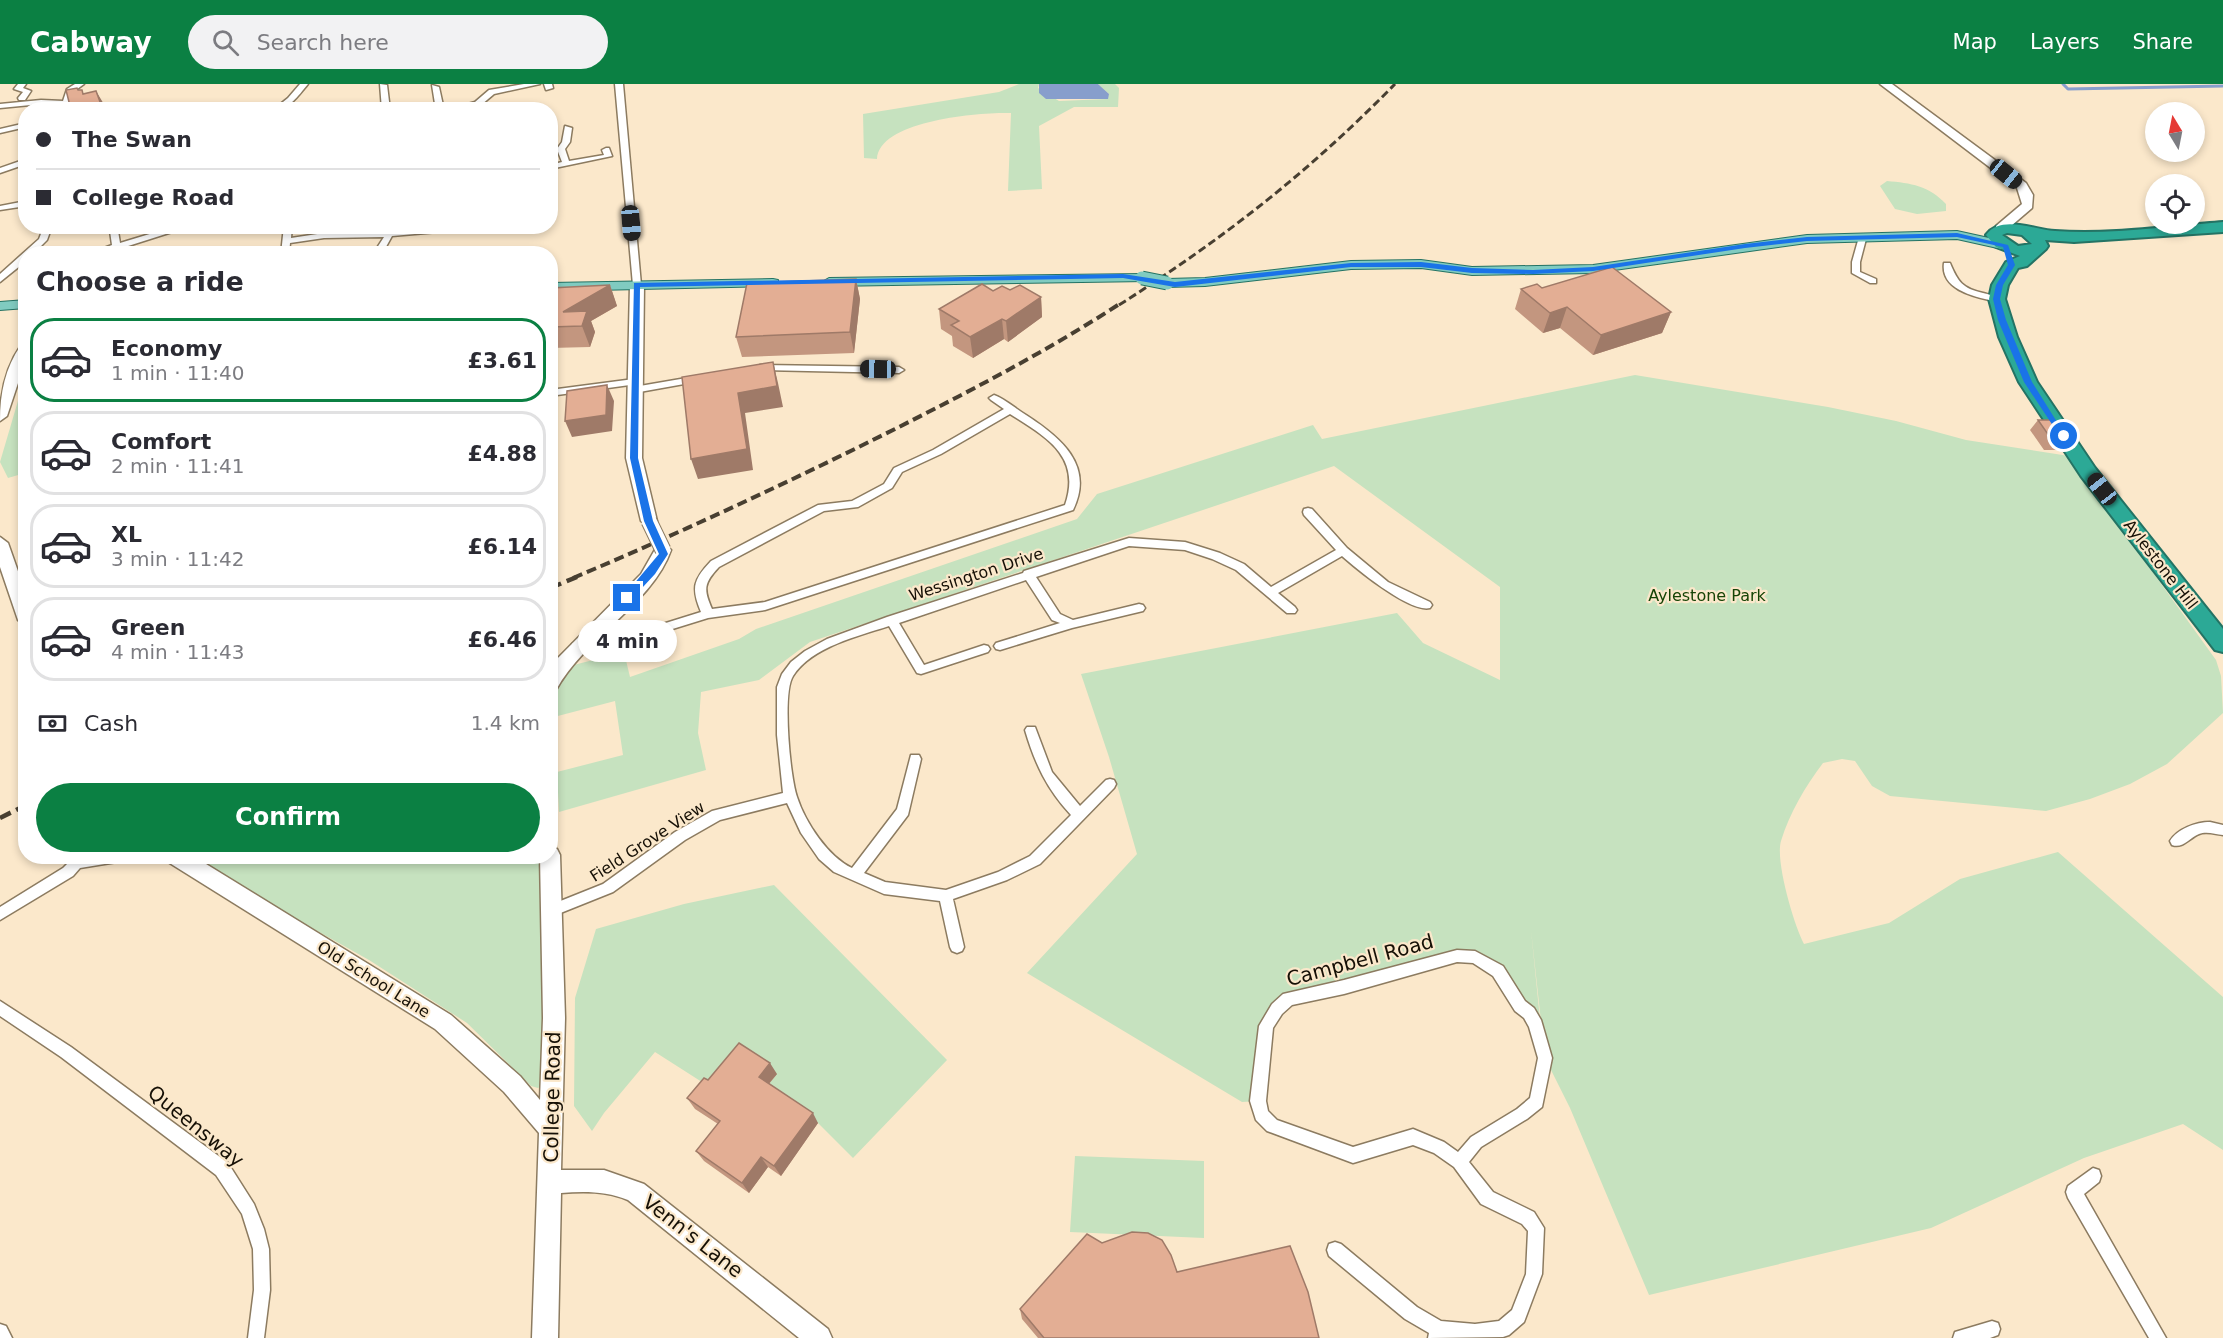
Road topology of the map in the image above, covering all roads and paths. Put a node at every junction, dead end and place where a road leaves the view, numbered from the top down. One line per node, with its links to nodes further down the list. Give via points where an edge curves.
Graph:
1 (22, 84): 9 (street, via 18,89 27,91)
2 (80, 84): 10 (street, via 70,91)
3 (304, 84): 11 (street)
4 (536, 84): 14 (street, via 492,92)
5 (619, 84): 51 (street)
6 (1885, 84): 27 (street, via 2022,186 2028,205)
7 (383, 85): 12 (street)
8 (435, 87): 13 (street)
9 (22, 98)
10 (66, 102)
11 (287, 102)
12 (385, 102)
13 (438, 102)
14 (484, 102)
15 (18, 105): 16 (street)
16 (0, 106)
17 (18, 127): 19 (street)
18 (568, 128): 21 (street, via 561,149)
19 (0, 131)
20 (608, 156): 21 (street)
21 (566, 164): 23 (street)
22 (16, 165): 24 (street)
23 (558, 166)
24 (0, 171)
25 (18, 205): 26 (street)
26 (0, 208)
27 (2019, 215): 36 (street); 39 (street)
28 (2223, 226): 39 (highway)
29 (45, 234): 40 (street)
30 (159, 234): 41 (street)
31 (287, 234): 38 (street)
32 (403, 234): 35 (street)
33 (337, 236): 34 (street); 38 (street)
34 (376, 236): 35 (street)
35 (388, 236): 43 (street)
36 (2001, 237): 37 (main road); 39 (highway, via 2025,251); 46 (highway)
37 (1862, 239): 48 (street, via 1856,273); 49 (main road, bridge, via 1807,239 1593,269 1533,272 1421,264 1351,265 1167,284 1142,278)
38 (287, 241): 42 (street)
39 (2033, 242): 46 (highway, via 2021,263)
40 (37, 246)
41 (120, 246)
42 (286, 246)
43 (382, 246)
44 (18, 263): 47 (street)
45 (1947, 265): 53 (street, via 1952,282 1964,290)
46 (2012, 265): 53 (highway)
47 (0, 279)
48 (1873, 281)
49 (815, 282)
50 (791, 283): 51 (main road)
51 (637, 285): 52 (main road); 60 (street)
52 (558, 288)
53 (1996, 299): 78 (highway, Aylestone Hill, via 2028,382 2088,472)
54 (18, 305): 55 (main road)
55 (0, 306)
56 (18, 361): 64 (street)
57 (746, 370): 58 (street)
58 (899, 370)
59 (708, 377): 60 (street)
60 (634, 386): 61 (street); 77 (street, bridge, via 634,458 649,521 663,550 662,559)
61 (558, 392)
62 (994, 398): 63 (street)
63 (1010, 410): 74 (street, via 898,470 888,486 854,504 822,508 715,564 701,578 699,592); 74 (street, via 1061,448 1074,471 1075,490 1069,507 765,606)
64 (0, 416)
65 (1308, 512): 67 (street)
66 (0, 543): 70 (street)
67 (1343, 551): 69 (street); 71 (street, via 1384,585)
68 (1028, 574): 69 (street, Wessington Drive, via 1128,542 1157,542 1216,556 1240,567); 75 (street, Wessington Drive); 76 (street, via 1056,616)
69 (1272, 591): 73 (street, Wessington Drive)
70 (18, 596)
71 (1426, 605)
72 (1139, 608): 76 (street)
73 (1291, 610)
74 (708, 614): 77 (street, via 608,645)
75 (891, 620): 80 (street, via 921,670); 85 (street, Wessington Drive, via 818,646 786,676 781,699)
76 (1072, 624): 79 (street)
77 (578, 644): 81 (street)
78 (2223, 644)
79 (1000, 646)
80 (984, 649)
81 (558, 668)
82 (1031, 730): 86 (street, via 1042,771)
83 (915, 759): 92 (street, via 903,811)
84 (1110, 784): 86 (street)
85 (790, 797): 92 (street, via 824,855); 94 (street, Field Grove View, via 717,815 680,836 608,888)
86 (1079, 814): 93 (street, via 1035,860)
87 (2223, 830): 88 (street, via 2195,827)
88 (2177, 841)
89 (76, 864): 95 (street)
90 (188, 864): 98 (street, Old School Lane, via 443,1022 497,1070)
91 (550, 864): 94 (street, College Road)
92 (854, 875): 93 (street, via 884,888)
93 (946, 896): 96 (street)
94 (553, 910): 98 (street, College Road)
95 (0, 914)
96 (957, 947)
97 (0, 1008): 107 (street, Queensway, via 66,1052 222,1169 238,1188 260,1234 263,1263)
98 (551, 1129): 101 (street, College Road)
99 (1459, 1162): 99 (street, Campbell Road, via 1439,1147 1413,1137 1353,1155 1272,1126 1261,1115 1258,1101 1266,1026 1277,1009 1288,999 1457,956 1475,957 1498,971 1542,1039 1545,1058 1537,1102 1476,1142); 105 (street, Campbell Road, via 1487,1198 1528,1218 1536,1228 1534,1274 1518,1316 1503,1329)
100 (2093, 1176): 111 (street, via 2074,1192)
101 (550, 1183): 108 (street, College Road); 109 (street, Venn's Lane, via 603,1179 636,1192)
102 (1335, 1250): 105 (street)
103 (1992, 1329): 110 (street)
104 (0, 1332): 106 (street)
105 (1438, 1334)
106 (4, 1338)
107 (256, 1338)
108 (545, 1338)
109 (819, 1338)
110 (1961, 1338)
111 (2158, 1338)

